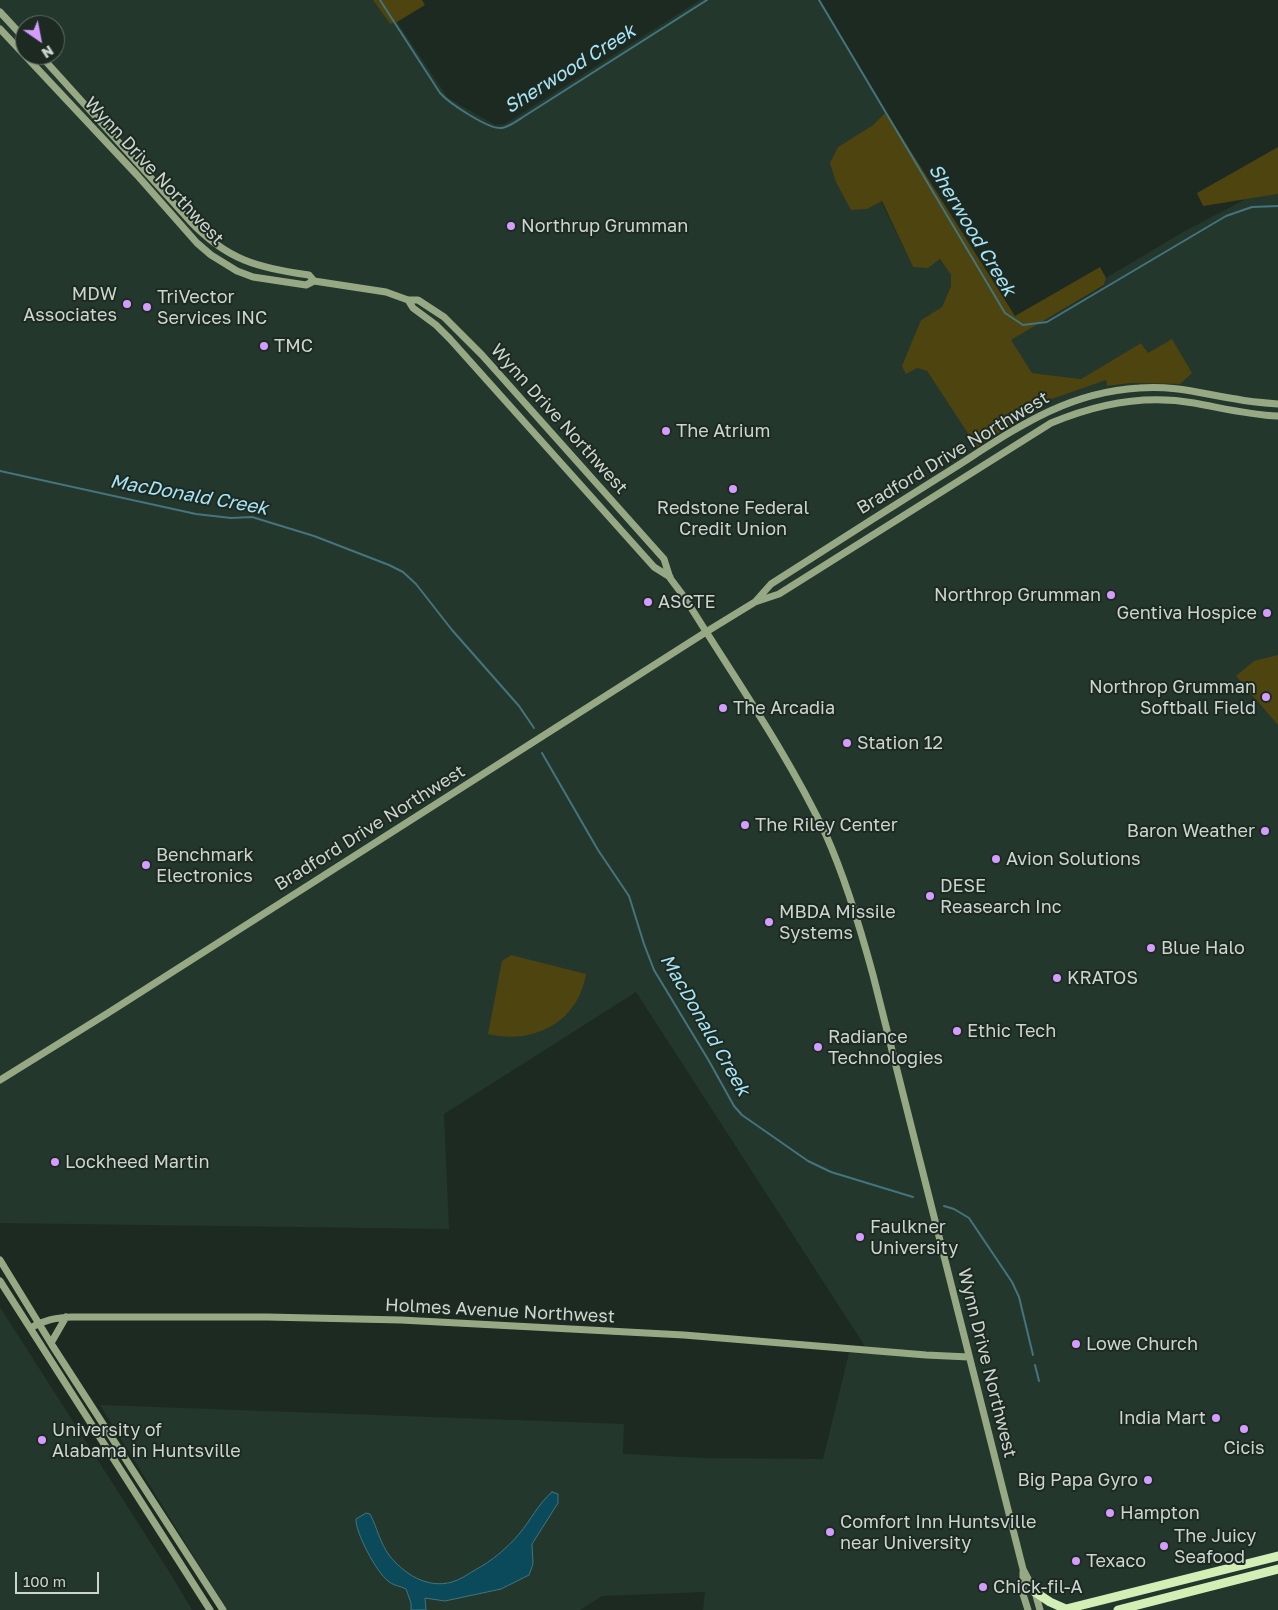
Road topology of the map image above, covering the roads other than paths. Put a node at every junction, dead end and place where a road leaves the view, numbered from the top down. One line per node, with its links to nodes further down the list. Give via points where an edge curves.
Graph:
1 (0, 12): 2 (street)
2 (15, 28)
3 (0, 29): 5 (street, Wynn Drive Northwest, via 211,255 253,277 306,285)
4 (49, 65): 5 (street, Wynn Drive Northwest, via 208,239 248,263 309,275)
5 (314, 281): 6 (street, Wynn Drive Northwest, via 386,292)
6 (408, 300): 9 (street, Wynn Drive Northwest, via 413,308 450,338 654,567); 9 (street, Wynn Drive Northwest, via 418,300 428,306 475,349 664,559)
7 (1278, 404): 10 (street, Bradford Drive Northwest, via 1158,387 1119,390 1072,401 1032,419 821,552 771,584)
8 (1278, 416): 10 (street, Bradford Drive Northwest, via 1157,400 1118,402 1076,413 1035,432 779,594)
9 (670, 578): 11 (street, Wynn Drive Northwest)
10 (755, 602): 11 (street, Bradford Drive Northwest)
11 (706, 632): 12 (street, Bradford Drive Northwest); 19 (street, Wynn Drive Northwest, via 802,789 840,870 873,975)
12 (0, 1080)
13 (0, 1260): 16 (street)
14 (0, 1281): 17 (street)
15 (66, 1317): 16 (street, Holmes Avenue Northwest); 18 (street); 19 (street, Holmes Avenue Northwest, via 400,1320 684,1335)
16 (38, 1323): 17 (street, Holmes Avenue Northwest); 18 (street)
17 (30, 1328): 24 (street)
18 (51, 1343): 25 (street)
19 (969, 1357): 21 (street, Wynn Drive Northwest)
20 (1278, 1556): 28 (highway)
21 (1023, 1569): 23 (street, Wynn Drive Northwest); 26 (street, via 1023,1594)
22 (1278, 1569): 29 (highway)
23 (1035, 1592): 27 (street, Wynn Drive Northwest); 28 (highway)
24 (210, 1610)
25 (222, 1610)
26 (1028, 1610)
27 (1040, 1610)
28 (1064, 1610)
29 (1118, 1610)

